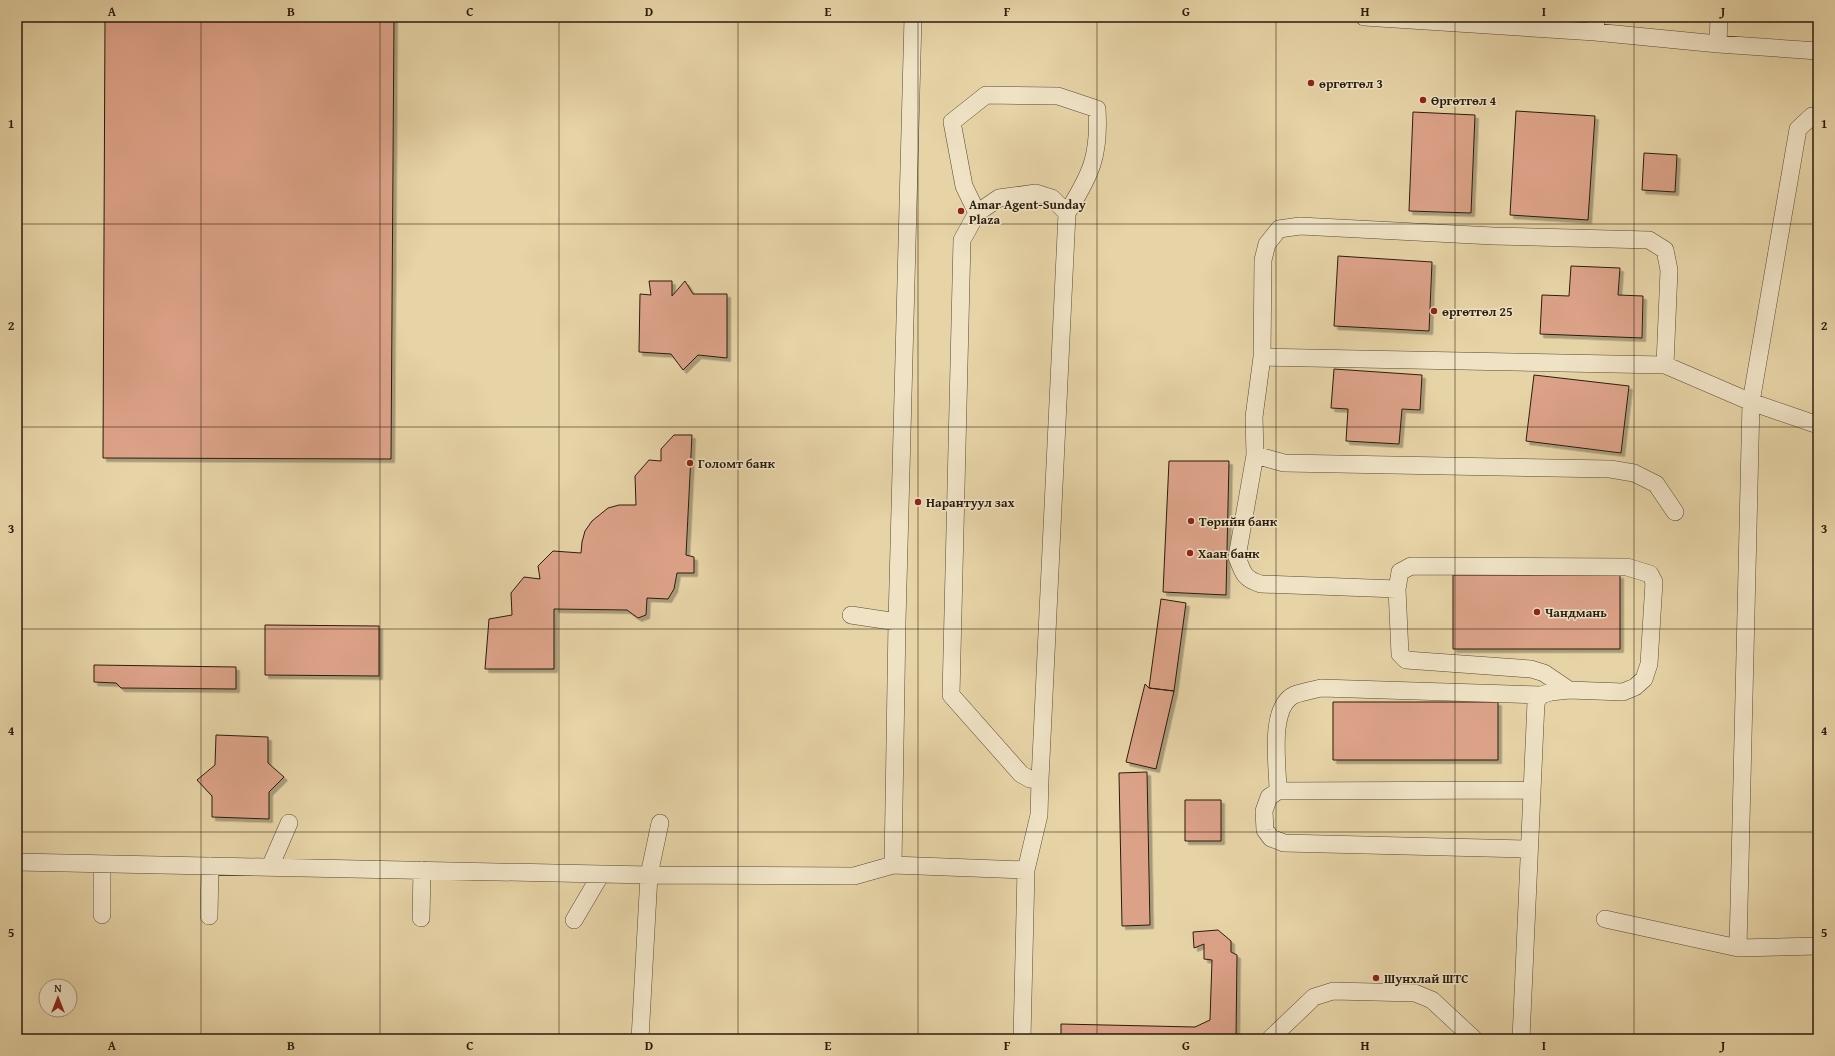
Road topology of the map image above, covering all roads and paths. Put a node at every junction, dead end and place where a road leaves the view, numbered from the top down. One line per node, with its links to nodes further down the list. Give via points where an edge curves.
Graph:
1 (913, 17): 18 (lane)
2 (1364, 17): 4 (lane)
3 (1719, 17): 5 (lane)
4 (1596, 24): 5 (lane)
5 (1718, 44): 6 (lane)
6 (1818, 51)
7 (1818, 117): 12 (lane, via 1812,116 1798,129)
8 (977, 213): 9 (lane, via 999,198 1036,193 1052,198); 9 (lane, via 964,186 952,122 986,95 1058,96 1097,109 1099,130 1095,159 1086,182); 21 (lane, via 962,240 951,695 1021,774)
9 (1067, 213): 21 (lane)
10 (1262, 357): 11 (lane); 11 (lane, via 1263,260 1267,244 1279,229 1300,226 1493,236 1649,240 1665,250 1669,270); 14 (lane, via 1254,417)
11 (1665, 365): 12 (lane)
12 (1751, 402): 13 (lane); 42 (lane)
13 (1818, 425)
14 (1255, 455): 15 (lane, via 1284,463 1610,469 1634,473 1656,484); 16 (lane, via 1238,557 1242,573 1250,581 1261,584)
15 (1674, 512)
16 (1397, 589): 19 (lane, via 1400,654 1406,660 1531,669 1544,673); 19 (lane, via 1400,572 1411,566 1627,567 1650,574 1654,582 1649,664 1644,679 1635,687 1623,692)
17 (851, 615): 18 (lane)
18 (897, 622): 29 (lane)
19 (1568, 690): 20 (lane)
20 (1541, 695): 22 (lane, via 1536,702); 23 (lane, via 1321,688 1294,696 1283,706 1277,724)
21 (1040, 780): 33 (lane, via 1038,815)
22 (1531, 790): 23 (lane); 26 (lane)
23 (1278, 792): 26 (lane, via 1269,798 1264,811 1265,830 1271,838 1284,843)
24 (289, 823): 31 (lane)
25 (660, 823): 35 (lane)
26 (1529, 849): 47 (lane)
27 (17, 862): 28 (lane)
28 (102, 864): 30 (lane); 36 (lane)
29 (893, 865): 33 (lane); 35 (lane, via 854,876)
30 (210, 866): 31 (lane); 37 (lane)
31 (270, 867): 32 (lane)
32 (422, 870): 34 (lane); 38 (lane)
33 (1026, 870): 44 (lane)
34 (601, 874): 35 (lane); 40 (lane)
35 (649, 875): 43 (lane)
36 (102, 915)
37 (209, 916)
38 (421, 918)
39 (1605, 919): 42 (lane)
40 (574, 920)
41 (1818, 946): 42 (lane)
42 (1738, 948)
43 (640, 1039)
44 (1022, 1039)
45 (1270, 1039): 46 (lane, via 1314,996 1333,991 1415,993 1432,1000)
46 (1474, 1039)
47 (1521, 1039)

